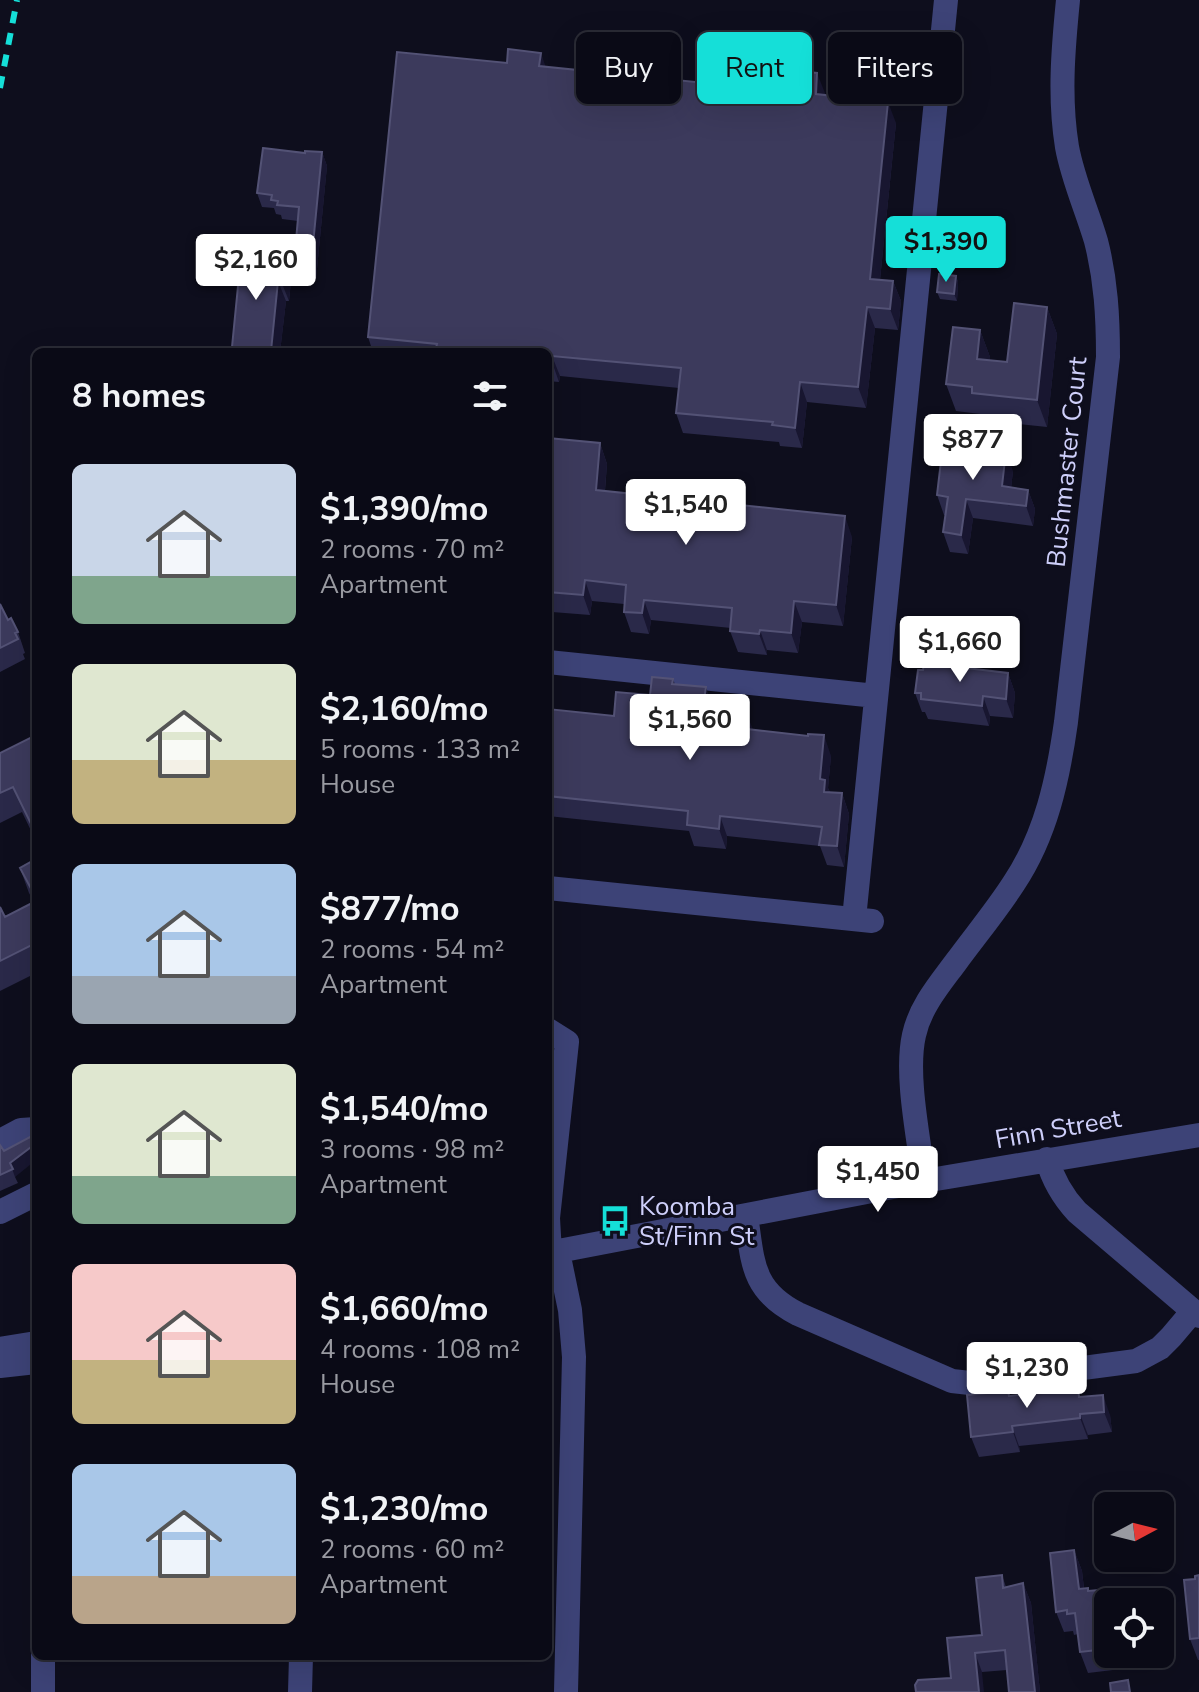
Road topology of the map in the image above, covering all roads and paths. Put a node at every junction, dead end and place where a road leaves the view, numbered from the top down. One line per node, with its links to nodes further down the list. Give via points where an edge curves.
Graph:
1 (946, 0): 4 (street)
2 (1068, 0): 10 (street, Bushmaster Court, via 1062,92 1066,135 1103,272 1108,357 1066,722 1052,798 1027,861 935,990 914,1035 912,1079)
3 (552, 662): 4 (street)
4 (876, 696): 5 (street, via 863,920)
5 (552, 888)
6 (557, 1036): 8 (street)
7 (1199, 1135): 9 (street, Finn Street)
8 (552, 1137)
9 (1047, 1159): 10 (street, Finn Street); 16 (street, via 1054,1182 1077,1212)
10 (924, 1181): 13 (street, Finn Street)
11 (32, 1196): 12 (street)
12 (0, 1212)
13 (746, 1215): 14 (street, Finn Street); 16 (street, via 756,1273 775,1300 952,1381 1136,1361 1160,1348)
14 (552, 1253)
15 (552, 1256): 25 (street, via 570,1310 574,1357)
16 (1196, 1314)
17 (32, 1344): 18 (street)
18 (0, 1349)
19 (32, 1362): 20 (street)
20 (0, 1366)
21 (43, 1660): 23 (street)
22 (301, 1660): 24 (street)
23 (43, 1692)
24 (300, 1692)
25 (566, 1692)

